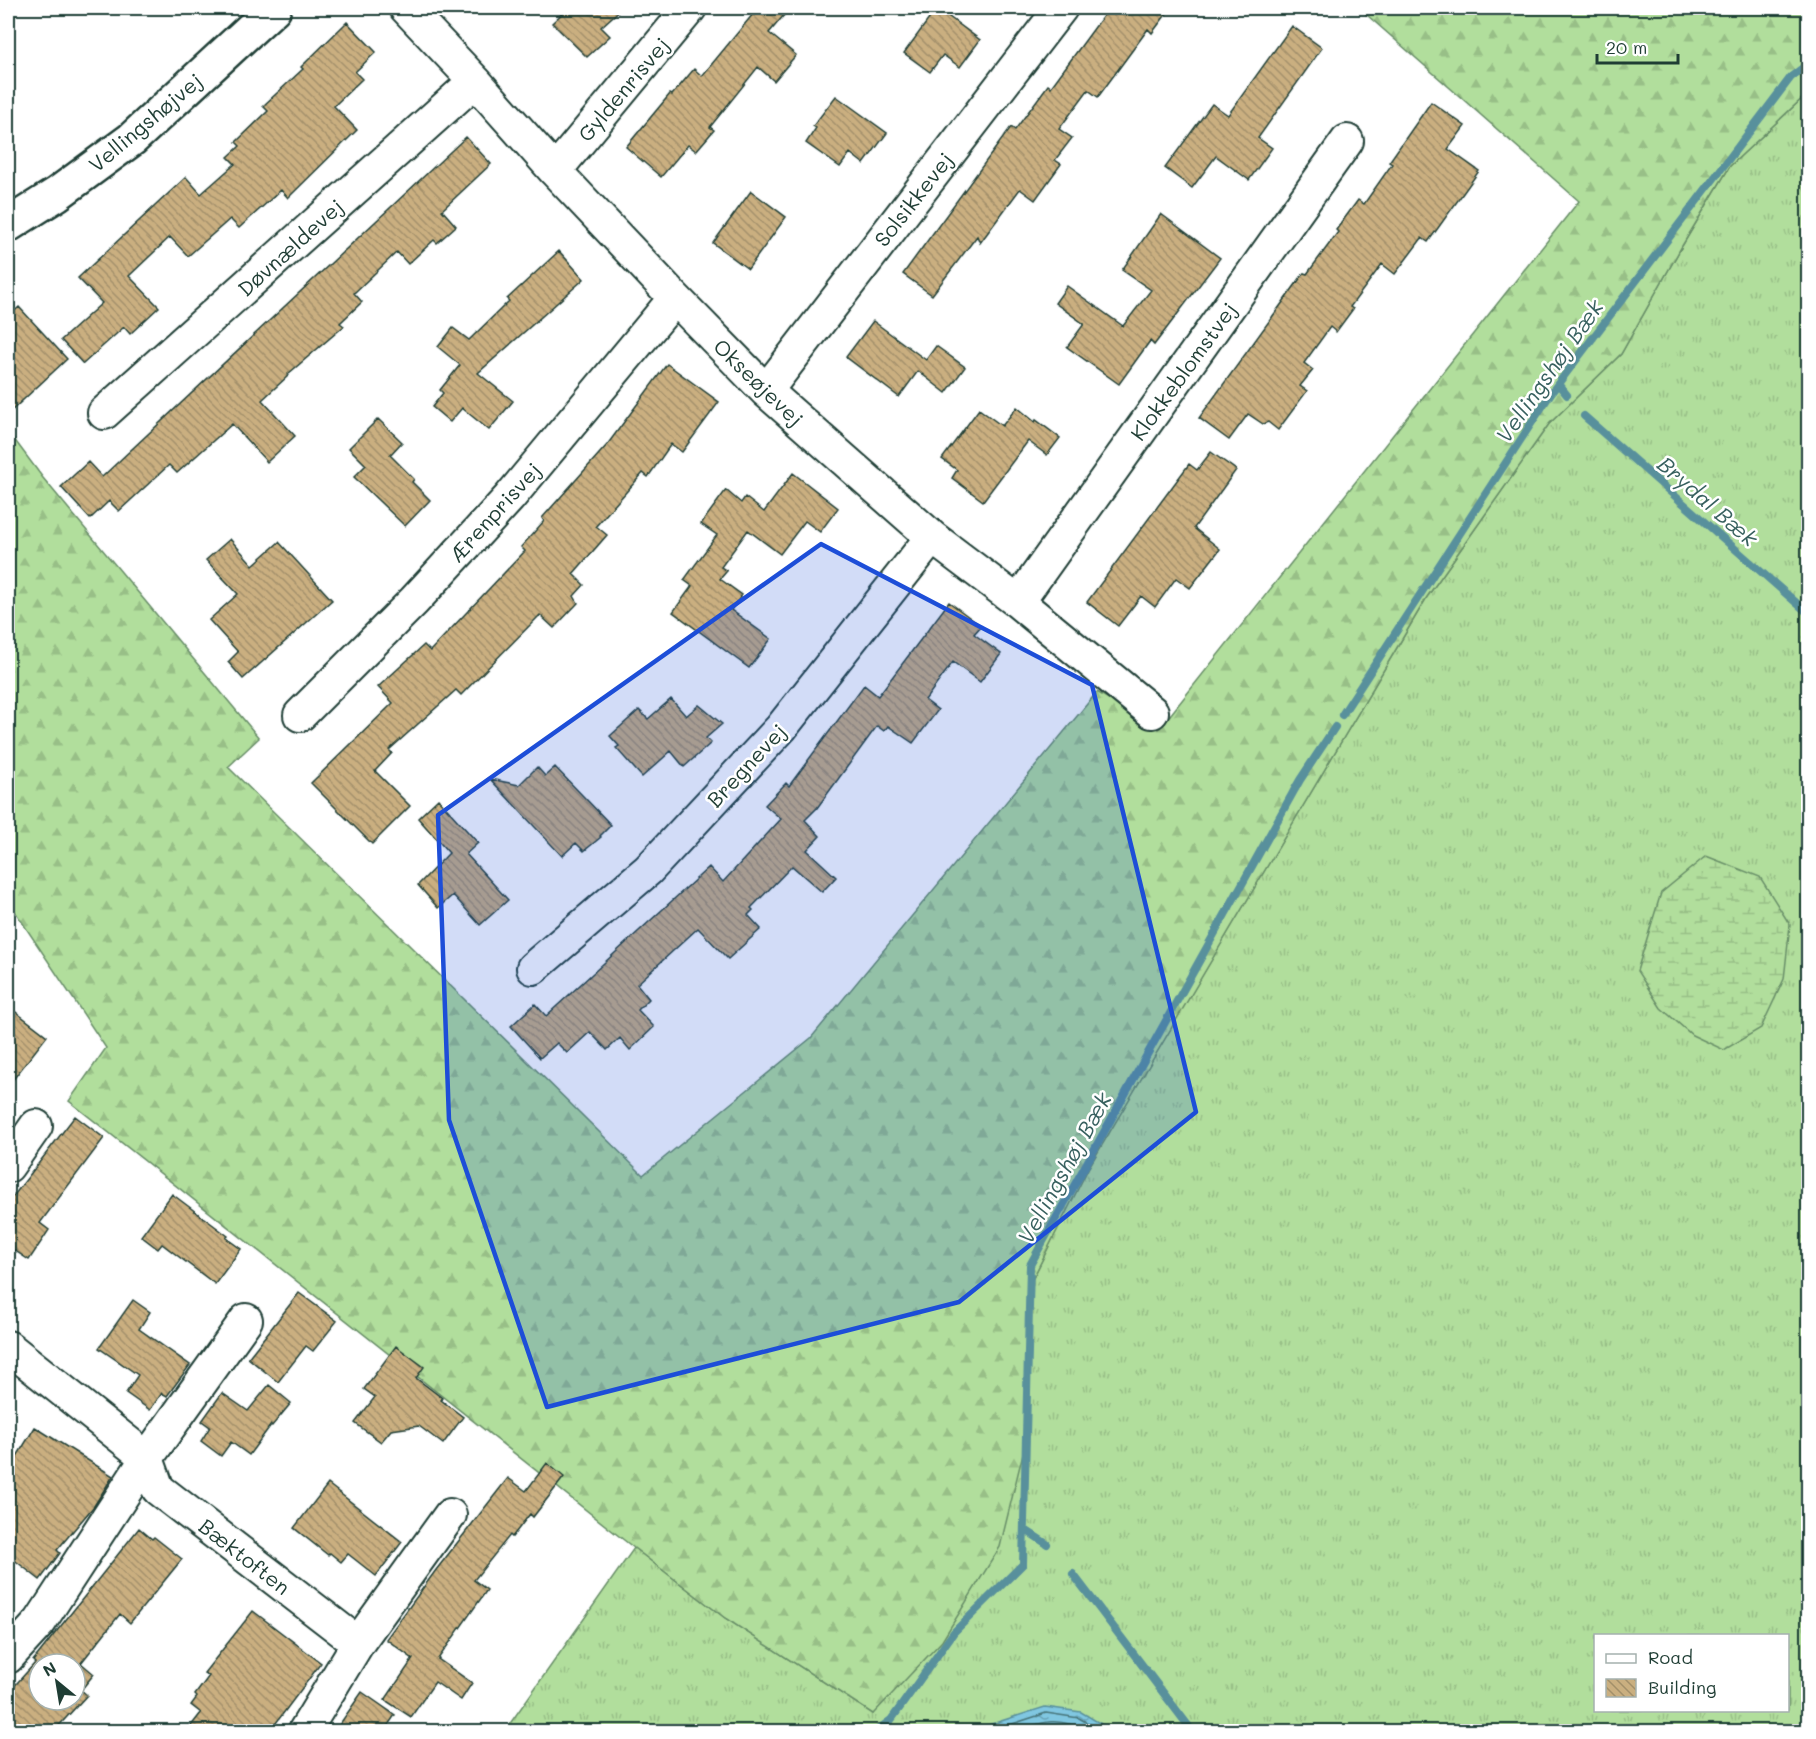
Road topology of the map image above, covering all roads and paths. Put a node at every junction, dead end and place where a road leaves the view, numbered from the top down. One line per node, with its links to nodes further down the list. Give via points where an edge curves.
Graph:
1 (274, 8): 8 (street, Vellingshøjvej, via 132,139)
2 (406, 8): 5 (street, Okseøjevej)
3 (690, 8): 7 (street, Gyldenrisvej)
4 (1061, 8): 10 (street, Solsikkevej)
5 (475, 81): 7 (street, Okseøjevej); 11 (street, Døvnældevej)
6 (1347, 141): 13 (street, Klokkeblomstvej)
7 (555, 171): 9 (street, Okseøjevej)
8 (8, 225)
9 (675, 298): 10 (street, Okseøjevej); 15 (street, Ærenprisvej, via 501,507)
10 (766, 391): 12 (street, Okseøjevej)
11 (104, 413)
12 (932, 537): 13 (street, Okseøjevej); 16 (street, Bregnevej, via 781,728 648,870)
13 (1018, 602): 14 (street, Okseøjevej)
14 (1152, 712)
15 (300, 715)
16 (533, 968)
17 (36, 1126): 18 (street)
18 (8, 1166)
19 (246, 1320): 21 (street)
20 (8, 1347): 21 (street)
21 (147, 1458): 23 (street, Bæktoften, via 158,1489); 24 (street, via 40,1622)
22 (450, 1515): 23 (street)
23 (358, 1643): 25 (street)
24 (8, 1657)
25 (304, 1731)

